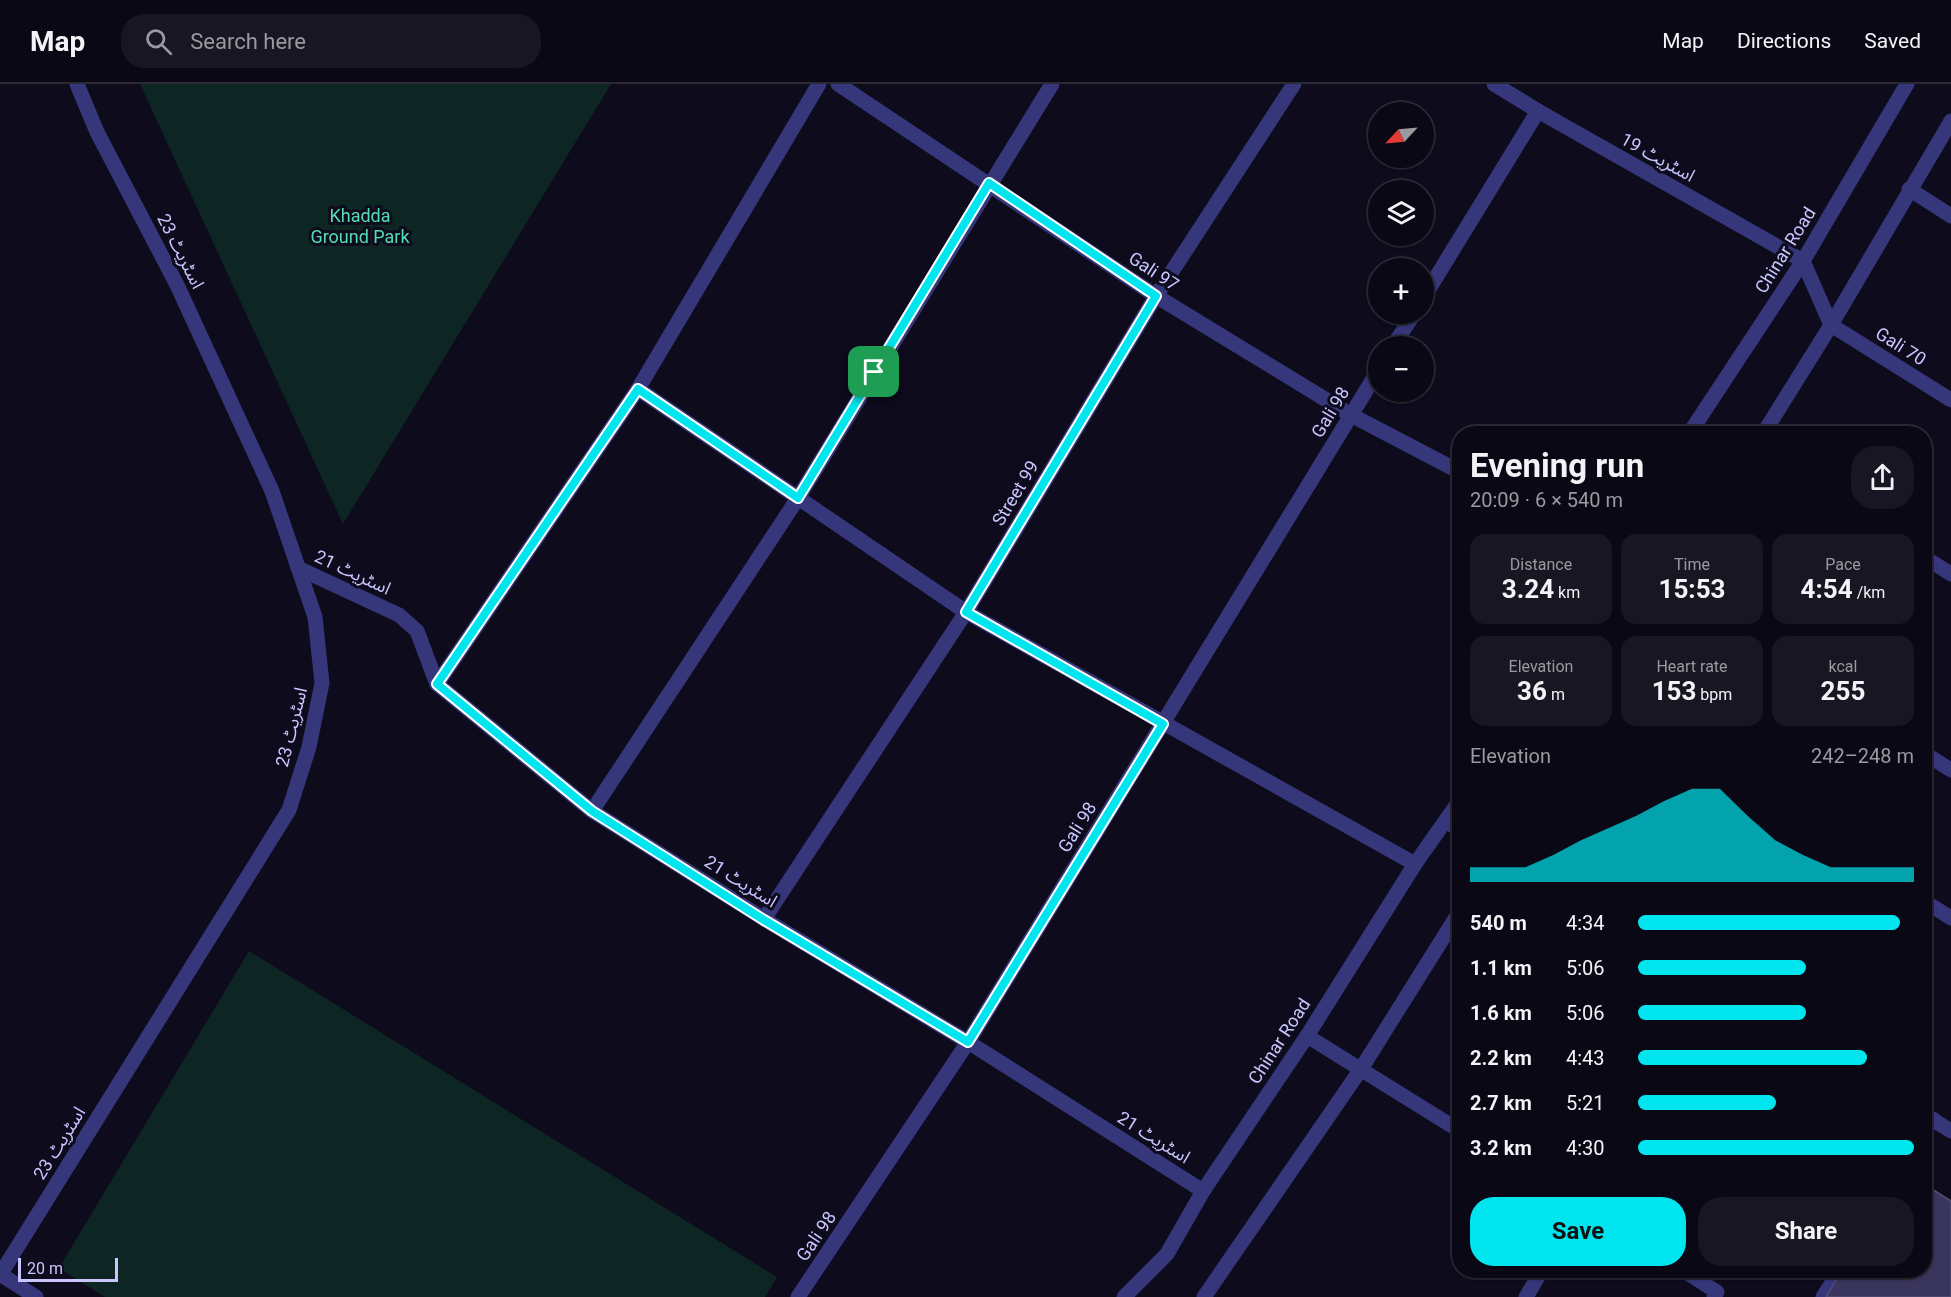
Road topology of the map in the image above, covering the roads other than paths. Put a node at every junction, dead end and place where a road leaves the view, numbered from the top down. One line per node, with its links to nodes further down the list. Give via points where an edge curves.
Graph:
1 (77, 84): 26 (street, اسٹریٹ 23, via 273,491)
2 (819, 84): 18 (street)
3 (838, 84): 10 (street, Gali 97)
4 (1052, 84): 10 (street)
5 (1294, 84): 15 (street, Street 99)
6 (1494, 84): 8 (street, اسٹریٹ 19)
7 (1907, 84): 13 (street, Chinar Road)
8 (1538, 111): 13 (street, اسٹریٹ 19); 14 (street)
9 (1951, 121): 11 (street)
10 (989, 183): 15 (street, Gali 97); 24 (street)
11 (1909, 189): 12 (street); 16 (street)
12 (1951, 216)
13 (1803, 261): 16 (street); 21 (street, Chinar Road)
14 (1434, 281)
15 (1156, 296): 20 (street, Gali 97); 28 (street, Street 99)
16 (1831, 325): 19 (street, Gali 70); 22 (street)
17 (1368, 387): 20 (street, Gali 98)
18 (638, 389): 24 (street); 29 (street)
19 (1951, 400)
20 (1351, 415): 23 (street, Gali 97); 30 (street, Gali 98)
21 (1694, 426)
22 (1768, 426)
23 (1452, 468)
24 (798, 498): 28 (street); 33 (street)
25 (1932, 562): 27 (street)
26 (298, 568): 29 (street, اسٹریٹ 21, via 399,615 417,631); 47 (street, اسٹریٹ 23, via 315,617 322,683 309,747 288,810)
27 (1951, 574)
28 (966, 612): 30 (street); 38 (street, Street 99)
29 (437, 684): 33 (street, اسٹریٹ 21)
30 (1163, 724): 35 (street); 41 (street, Gali 98)
31 (1932, 758): 32 (street)
32 (1951, 770)
33 (592, 811): 38 (street, اسٹریٹ 21)
34 (1452, 826): 35 (street, Chinar Road)
35 (1415, 864): 40 (street, Chinar Road)
36 (1932, 906): 37 (street)
37 (1951, 918)
38 (764, 920): 41 (street, اسٹریٹ 21)
39 (1452, 924): 42 (street)
40 (1307, 1036): 42 (street); 46 (street, Chinar Road)
41 (968, 1042): 46 (street, اسٹریٹ 21); 52 (street, Gali 98)
42 (1361, 1069): 44 (street); 54 (street)
43 (1932, 1119): 45 (street)
44 (1452, 1126)
45 (1951, 1131)
46 (1203, 1191): 53 (street, Chinar Road, via 1167,1254)
47 (0, 1274): 51 (street)
48 (1537, 1278): 55 (street)
49 (1695, 1278): 56 (street, via 1717,1292)
50 (1834, 1278): 57 (street)
51 (36, 1297)
52 (798, 1297)
53 (1124, 1297)
54 (1204, 1297)
55 (1526, 1297)
56 (1714, 1297)
57 (1823, 1297)

